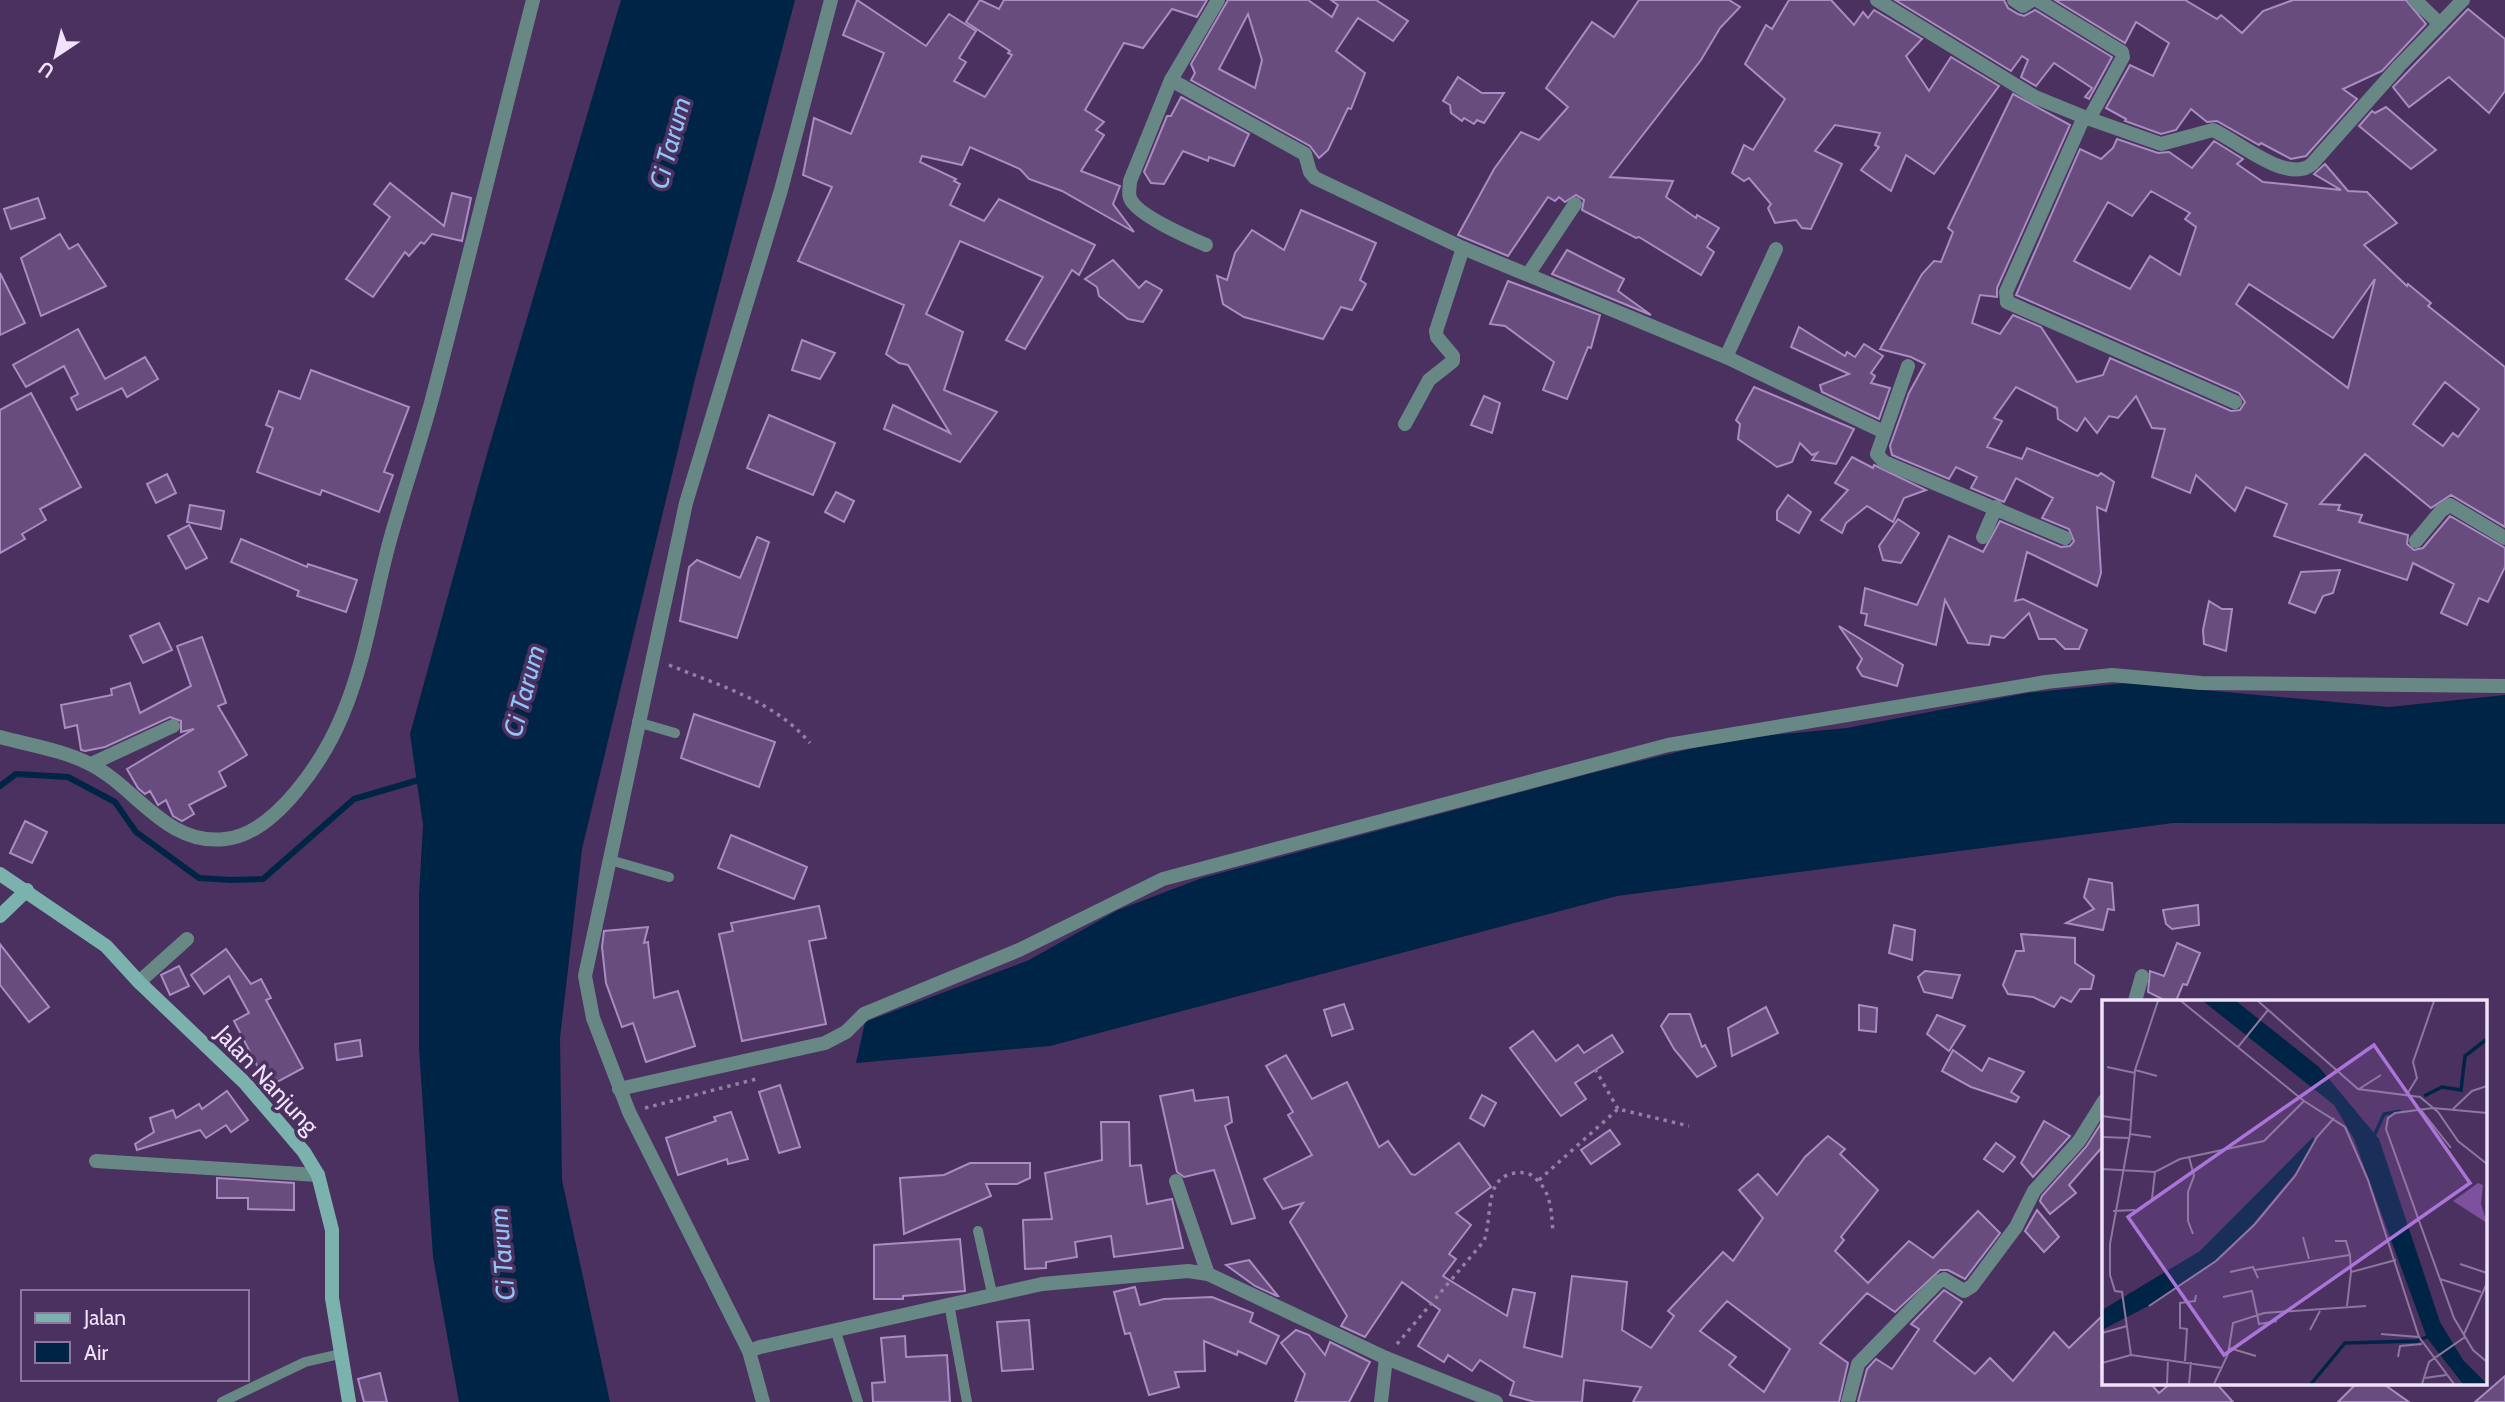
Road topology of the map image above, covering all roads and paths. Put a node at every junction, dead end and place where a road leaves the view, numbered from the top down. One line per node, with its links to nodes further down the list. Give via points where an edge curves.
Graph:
1 (533, 0): 34 (street, via 358,668 342,716 317,764 286,802 252,830 229,839 208,840 159,819)
2 (831, 0): 27 (street, via 781,190 686,503)
3 (1218, 0): 10 (street)
4 (1877, 0): 11 (street, via 2024,90)
5 (2014, 0): 6 (street, via 2023,6)
6 (2034, 0): 11 (street, via 2122,52)
7 (2416, 0): 9 (street)
8 (2463, 0): 9 (street)
9 (2440, 24): 11 (street, via 2306,169 2289,172 2213,130 2161,144)
10 (1171, 80): 13 (street, via 1130,181 1129,195 1136,206); 14 (street, via 1305,154 1315,178)
11 (2087, 118): 19 (street, via 2006,292 2007,302)
12 (1575, 204): 16 (street)
13 (1206, 245)
14 (1463, 247): 16 (street); 20 (street, via 1436,331 1452,361 1429,380)
15 (1776, 249): 17 (street)
16 (1529, 273): 17 (street)
17 (1726, 357): 21 (street)
18 (1908, 366): 21 (street)
19 (2235, 402)
20 (1405, 424)
21 (1885, 432): 22 (street, via 1877,454 1884,462)
22 (1996, 508): 23 (street); 24 (street)
23 (1983, 537)
24 (2065, 538)
25 (2505, 538): 26 (street, via 2450,505)
26 (2416, 541)
27 (651, 658): 29 (street); 33 (path, via 774,710)
28 (2505, 686): 46 (street, via 2201,683 2112,675 1668,745 1163,879 1018,950 864,1014 846,1032 825,1043)
29 (637, 722): 31 (lane); 35 (street)
30 (173, 726): 34 (street)
31 (675, 733)
32 (0, 737): 34 (street)
33 (810, 743)
34 (91, 764)
35 (610, 860): 37 (lane); 46 (street, via 585,976 593,1018)
36 (0, 874): 38 (main road, Jalan Nanjung)
37 (669, 877)
38 (27, 890): 39 (main road); 42 (main road, Jalan Nanjung, via 106,946)
39 (0, 916)
40 (187, 939): 42 (street)
41 (2142, 976): 43 (street)
42 (139, 982): 52 (main road, Jalan Nanjung, via 245,1083)
43 (2135, 1000)
44 (1595, 1069): 48 (path)
45 (758, 1078): 49 (path)
46 (619, 1089): 49 (street)
47 (2102, 1104): 71 (street, via 2079,1141 2034,1191 2016,1227 1972,1286 1964,1291 1944,1279 1938,1282 1858,1364)
48 (1618, 1109): 50 (path); 53 (path)
49 (629, 1112): 61 (street)
50 (1689, 1126)
51 (96, 1161): 52 (street)
52 (318, 1175): 62 (main road, Jalan Nanjung, via 332,1230 332,1298)
53 (1539, 1180): 56 (path, via 1550,1200); 63 (path, via 1519,1172 1494,1186 1484,1241)
54 (1176, 1181): 57 (street)
55 (978, 1231): 58 (lane)
56 (1553, 1232)
57 (1208, 1274): 58 (street, via 1165,1272); 63 (street)
58 (992, 1293): 59 (street)
59 (949, 1304): 60 (street); 68 (lane)
60 (835, 1329): 61 (street); 67 (lane)
61 (748, 1351): 66 (street)
62 (340, 1354): 64 (lane, via 305,1362); 65 (main road, Jalan Nanjung)
63 (1386, 1358): 69 (street); 70 (street)
64 (222, 1402)
65 (349, 1402)
66 (763, 1402)
67 (858, 1402)
68 (967, 1402)
69 (1381, 1402)
70 (1496, 1402)
71 (1848, 1402)

